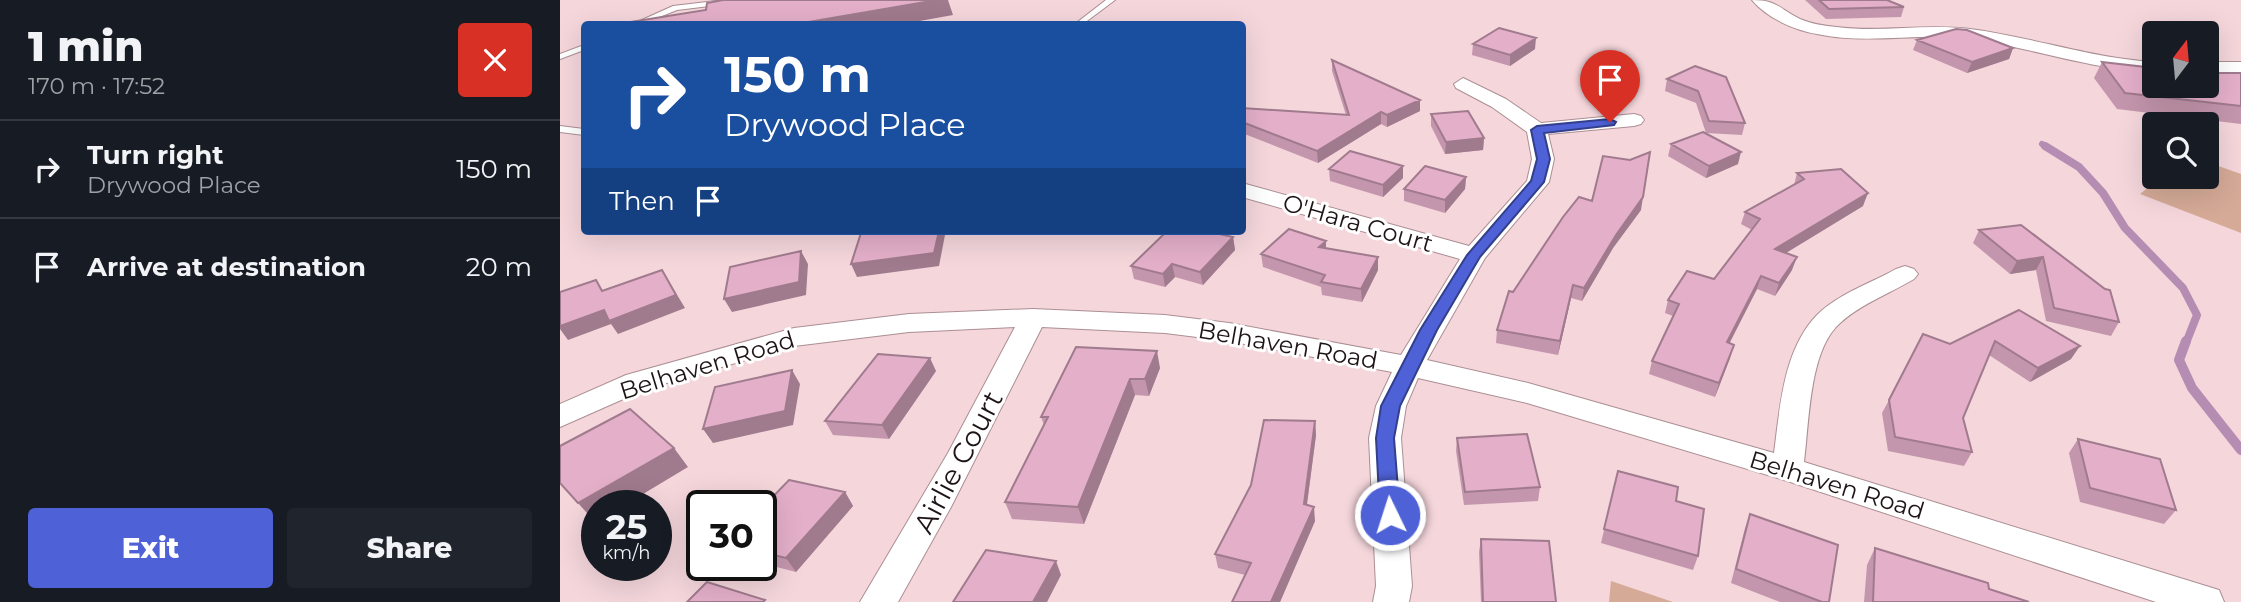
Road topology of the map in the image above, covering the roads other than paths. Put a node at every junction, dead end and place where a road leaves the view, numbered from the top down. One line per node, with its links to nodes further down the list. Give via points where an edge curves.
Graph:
1 (742, 0): 4 (lane, via 676,8)
2 (1111, 0): 5 (lane)
3 (1760, 0): 8 (street, via 1794,22 1832,32 1950,31 2081,59)
4 (644, 21)
5 (1083, 21)
6 (581, 48): 7 (lane)
7 (560, 57)
8 (2142, 66)
9 (2219, 67): 10 (street)
10 (2241, 67)
11 (1463, 84): 14 (street)
12 (1634, 120): 14 (street)
13 (560, 130): 15 (lane)
14 (1537, 130): 17 (street, via 1543,159 1538,182)
15 (581, 132)
16 (1246, 191): 17 (street, O'Hara Court)
17 (1474, 255): 20 (street)
18 (1905, 274): 22 (street, via 1829,320 1815,335 1804,361)
19 (1033, 318): 20 (street, Belhaven Road, via 1229,332); 21 (street, Belhaven Road, via 909,323 794,337 636,382); 23 (street, Airlie Court, via 941,496)
20 (1409, 366): 22 (street, Belhaven Road, via 1552,400); 24 (street, via 1391,406 1385,438 1394,586)
21 (560, 416)
22 (1787, 469): 25 (street, Belhaven Road)
23 (878, 602)
24 (1391, 602)
25 (2206, 602)

